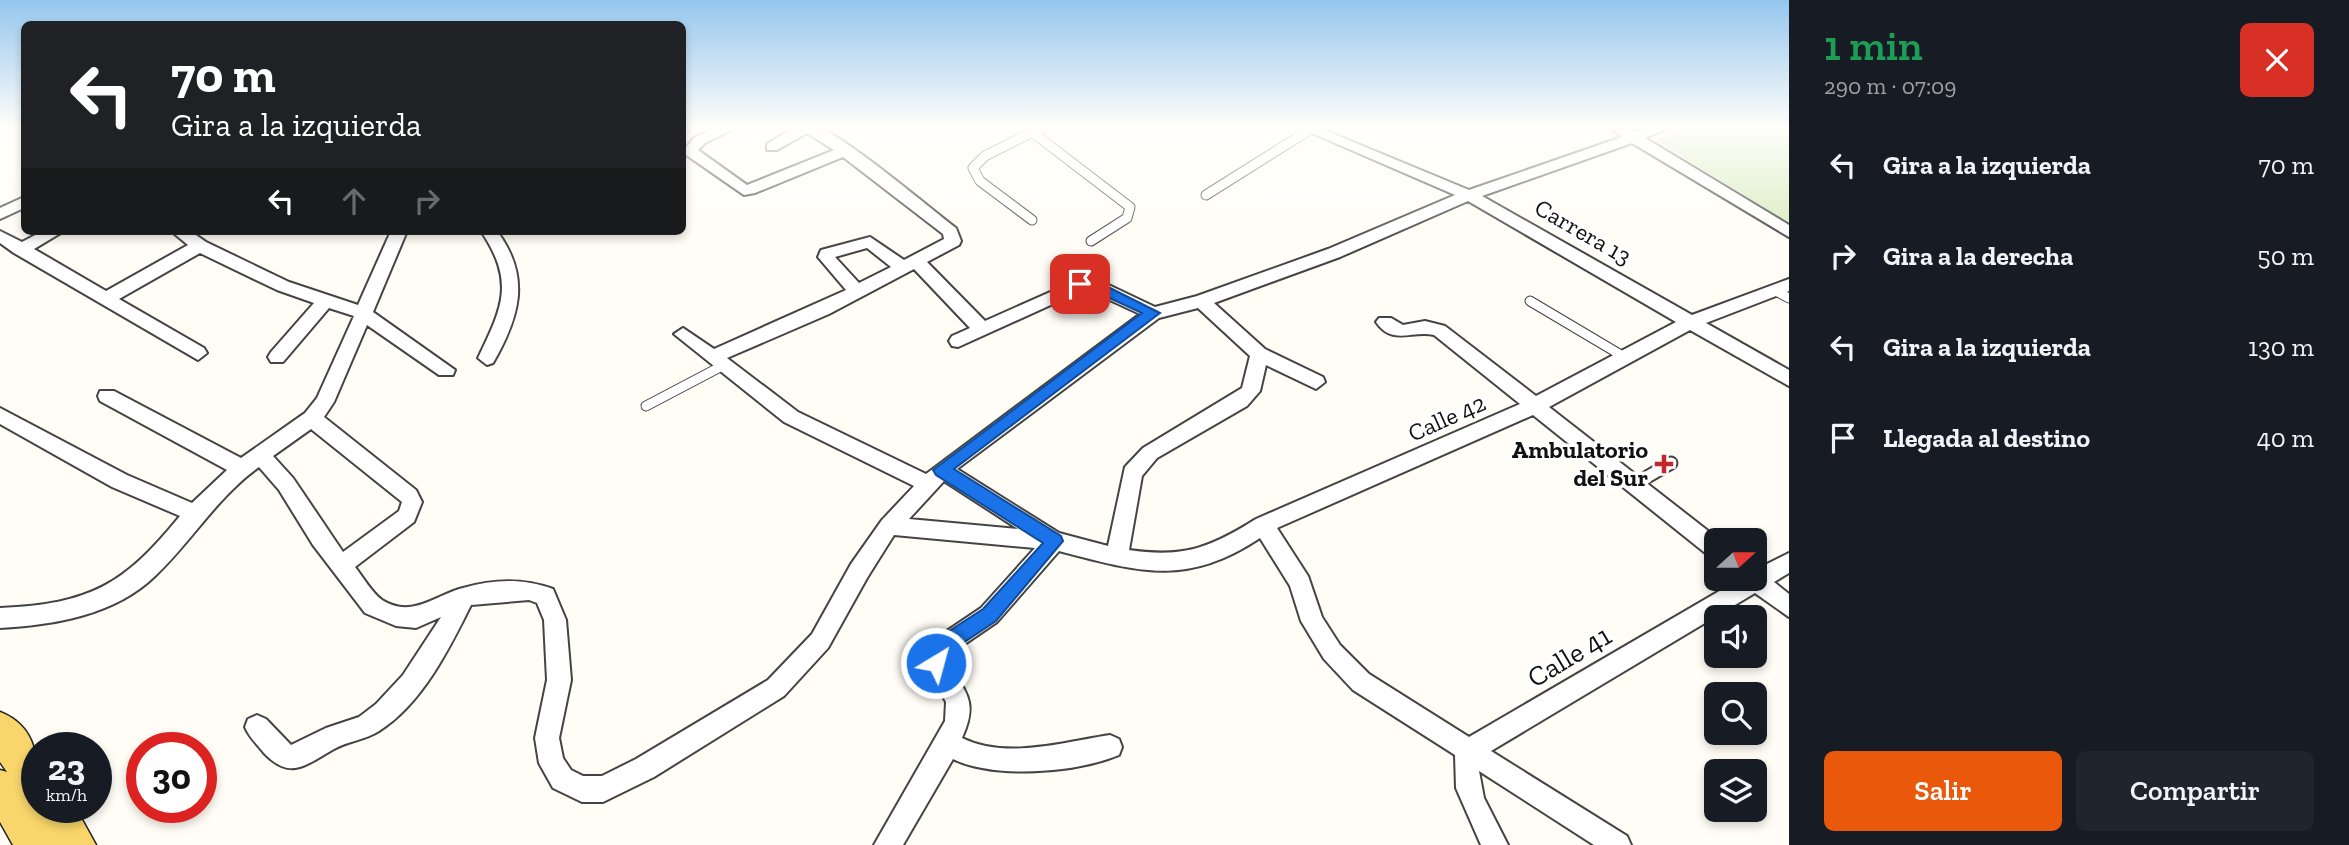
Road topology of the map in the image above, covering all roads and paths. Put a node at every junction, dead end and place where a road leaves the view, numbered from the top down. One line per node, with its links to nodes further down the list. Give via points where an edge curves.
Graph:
1 (711, 166): 2 (street, via 744,190)
2 (806, 166)
3 (865, 166): 24 (street, via 952,236 951,243)
4 (975, 166): 14 (lane, via 980,181)
5 (1077, 166): 21 (lane, via 1130,207 1127,218)
6 (1249, 166): 10 (lane)
7 (1400, 166): 11 (street, Carrera 13)
8 (1552, 166): 11 (street)
9 (1681, 166): 15 (street)
10 (1206, 195)
11 (1469, 195): 30 (street, via 1334,253); 34 (street, Carrera 13)
12 (21, 204): 13 (street)
13 (0, 214)
14 (1032, 220)
15 (1789, 232)
16 (48, 235): 23 (street)
17 (185, 235): 22 (street)
18 (397, 235): 31 (street)
19 (492, 235): 41 (street, via 510,265 512,285 510,311)
20 (0, 236): 23 (street)
21 (1091, 241)
22 (200, 246): 27 (street); 28 (street, via 284,286)
23 (20, 249): 27 (street)
24 (911, 265): 26 (street); 26 (street, via 870,242 827,254); 35 (street)
25 (1785, 291): 34 (street, Calle 42)
26 (858, 293): 43 (street)
27 (105, 299): 38 (street)
28 (326, 300): 31 (street); 40 (street)
29 (1530, 300): 42 (lane)
30 (1202, 301): 32 (street); 39 (street)
31 (361, 312): 44 (street); 51 (street, via 348,355)
32 (1153, 313): 35 (street, via 1087,282); 54 (street)
33 (1385, 322): 48 (street, via 1401,332 1428,327 1438,330)
34 (1691, 322): 42 (street, Calle 42); 45 (street, Carrera 13)
35 (981, 328): 37 (street)
36 (682, 334): 43 (street)
37 (958, 341)
38 (198, 353)
39 (1259, 354): 46 (street); 61 (street, via 1251,391 1150,453 1132,473)
40 (277, 357)
41 (487, 358)
42 (1626, 358): 48 (street, Calle 42)
43 (717, 361): 49 (lane); 54 (street, via 791,417)
44 (446, 370)
45 (1789, 379)
46 (1315, 382)
47 (107, 396): 52 (street)
48 (1536, 405): 55 (street); 57 (street, Calle 42)
49 (646, 406)
50 (0, 415): 56 (street, via 65,454 157,500)
51 (312, 418): 52 (street); 63 (street, via 412,502 407,516)
52 (251, 462): 56 (street); 63 (street, via 286,484)
53 (1671, 463): 55 (lane)
54 (936, 477): 58 (street); 60 (street)
55 (1635, 484): 59 (street)
56 (195, 513): 69 (street, via 145,572 111,593 27,618)
57 (1263, 525): 61 (street, Calle 42, via 1229,547 1190,561 1157,563); 74 (street, via 1300,583 1312,621 1332,652 1360,682)
58 (890, 526): 60 (street); 67 (street, via 820,641 776,688 603,789 582,789 562,779 551,763 547,738 559,680 555,620 545,596 505,590)
59 (1704, 540)
60 (1055, 541): 61 (street, Calle 42); 72 (street, via 989,615 940,648 936,663 960,710)
61 (1117, 557)
62 (1789, 562): 64 (street, Calle 41)
63 (341, 565): 67 (street, via 373,606 396,616 416,618)
64 (1768, 573)
65 (1768, 590): 68 (street)
66 (1735, 592): 74 (street, Calle 41)
67 (464, 597): 70 (street, via 443,639 387,710 371,722 286,758)
68 (1789, 607)
69 (0, 618)
70 (257, 727)
71 (0, 730): 75 (main road)
72 (950, 745): 73 (street, via 967,756 993,760); 80 (street)
73 (1110, 747)
74 (1468, 751): 81 (street, via 1463,769 1477,813); 82 (street)
75 (21, 760)
76 (0, 789): 78 (main road)
77 (62, 823): 79 (main road)
78 (34, 845)
79 (76, 845)
80 (887, 845)
81 (1495, 845)
82 (1618, 845)

